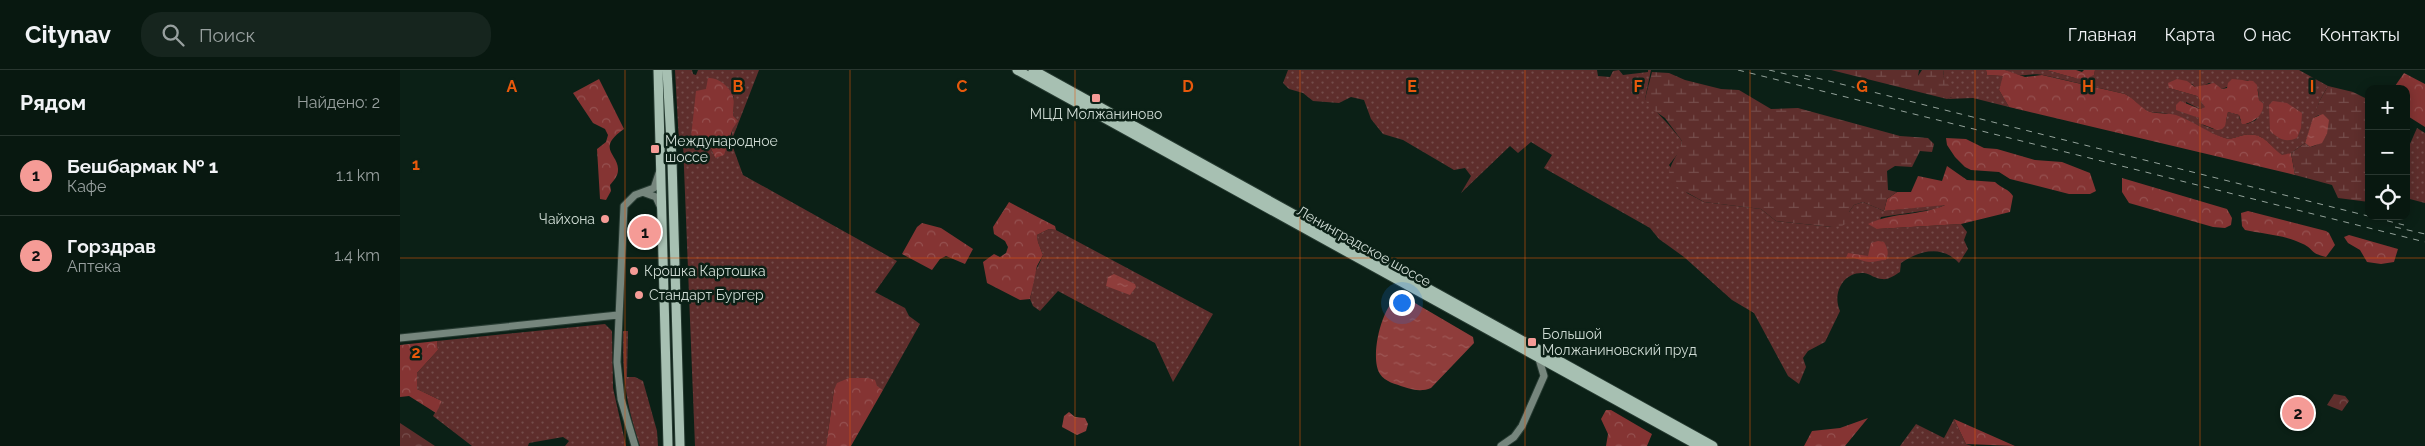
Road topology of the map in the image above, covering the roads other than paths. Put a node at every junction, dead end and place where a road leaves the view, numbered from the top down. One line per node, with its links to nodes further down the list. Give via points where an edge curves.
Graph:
1 (658, 70): 5 (highway)
2 (667, 70): 15 (highway)
3 (1017, 70): 10 (highway, Ленинградское шоссе)
4 (1033, 70): 18 (highway, Ленинградское шоссе)
5 (661, 168): 6 (street, via 654,188); 7 (highway)
6 (642, 192): 7 (street, via 656,197); 8 (street, via 624,206)
7 (662, 214): 14 (highway)
8 (618, 315): 9 (street); 13 (street, via 617,362 621,399)
9 (400, 338)
10 (1540, 358): 11 (highway, Ленинградское шоссе); 12 (street)
11 (1560, 370): 12 (street); 17 (highway, Ленинградское шоссе)
12 (1544, 376): 16 (street, via 1520,431)
13 (635, 446)
14 (668, 446)
15 (680, 446)
16 (1501, 446)
17 (1699, 446)
18 (1713, 446)

